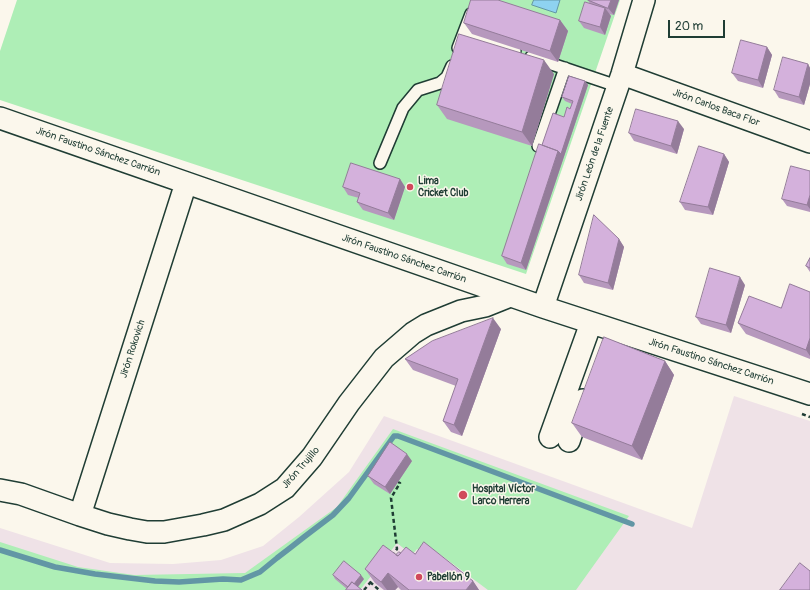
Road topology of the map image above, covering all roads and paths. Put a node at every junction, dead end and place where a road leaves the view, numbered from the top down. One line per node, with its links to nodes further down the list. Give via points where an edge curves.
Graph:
1 (644, 0): 5 (street, Jirón León de la Fuente)
2 (475, 2): 3 (lane)
3 (464, 34): 4 (lane); 9 (lane, via 448,78 418,90 403,108)
4 (565, 68): 5 (lane); 8 (lane)
5 (619, 80): 7 (street, Jirón Carlos Baca Flor); 13 (street, Jirón León de la Fuente)
6 (0, 118): 10 (street, Jirón Faustino Sánchez Carrión)
7 (810, 142)
8 (538, 146)
9 (380, 163)
10 (186, 183): 11 (street, Jirón Faustino Sánchez Carrión); 21 (street, Jirón Rokovich)
11 (465, 280): 12 (street, Jirón Faustino Sánchez Carrión); 14 (street, via 471,291 470,301)
12 (510, 296): 13 (street, Jirón Faustino Sánchez Carrión); 14 (street, Jirón Trujillo, via 485,306)
13 (543, 307): 15 (street, Jirón Faustino Sánchez Carrión)
14 (462, 311): 21 (street, Jirón Trujillo, via 412,333 384,358 308,463 285,488 260,504 224,520 164,532 130,529)
15 (600, 326): 16 (street); 17 (street, via 559,439); 18 (street, Jirón Faustino Sánchez Carrión)
16 (601, 350)
17 (589, 385)
18 (810, 394)
19 (398, 482): 22 (path, via 400,483 391,498 397,549)
20 (0, 490): 21 (street, Jirón Trujillo, via 21,494)
21 (80, 515)
22 (387, 562)
23 (377, 574): 24 (path)
24 (370, 582): 25 (path); 26 (path)
25 (364, 590)
26 (379, 590)

